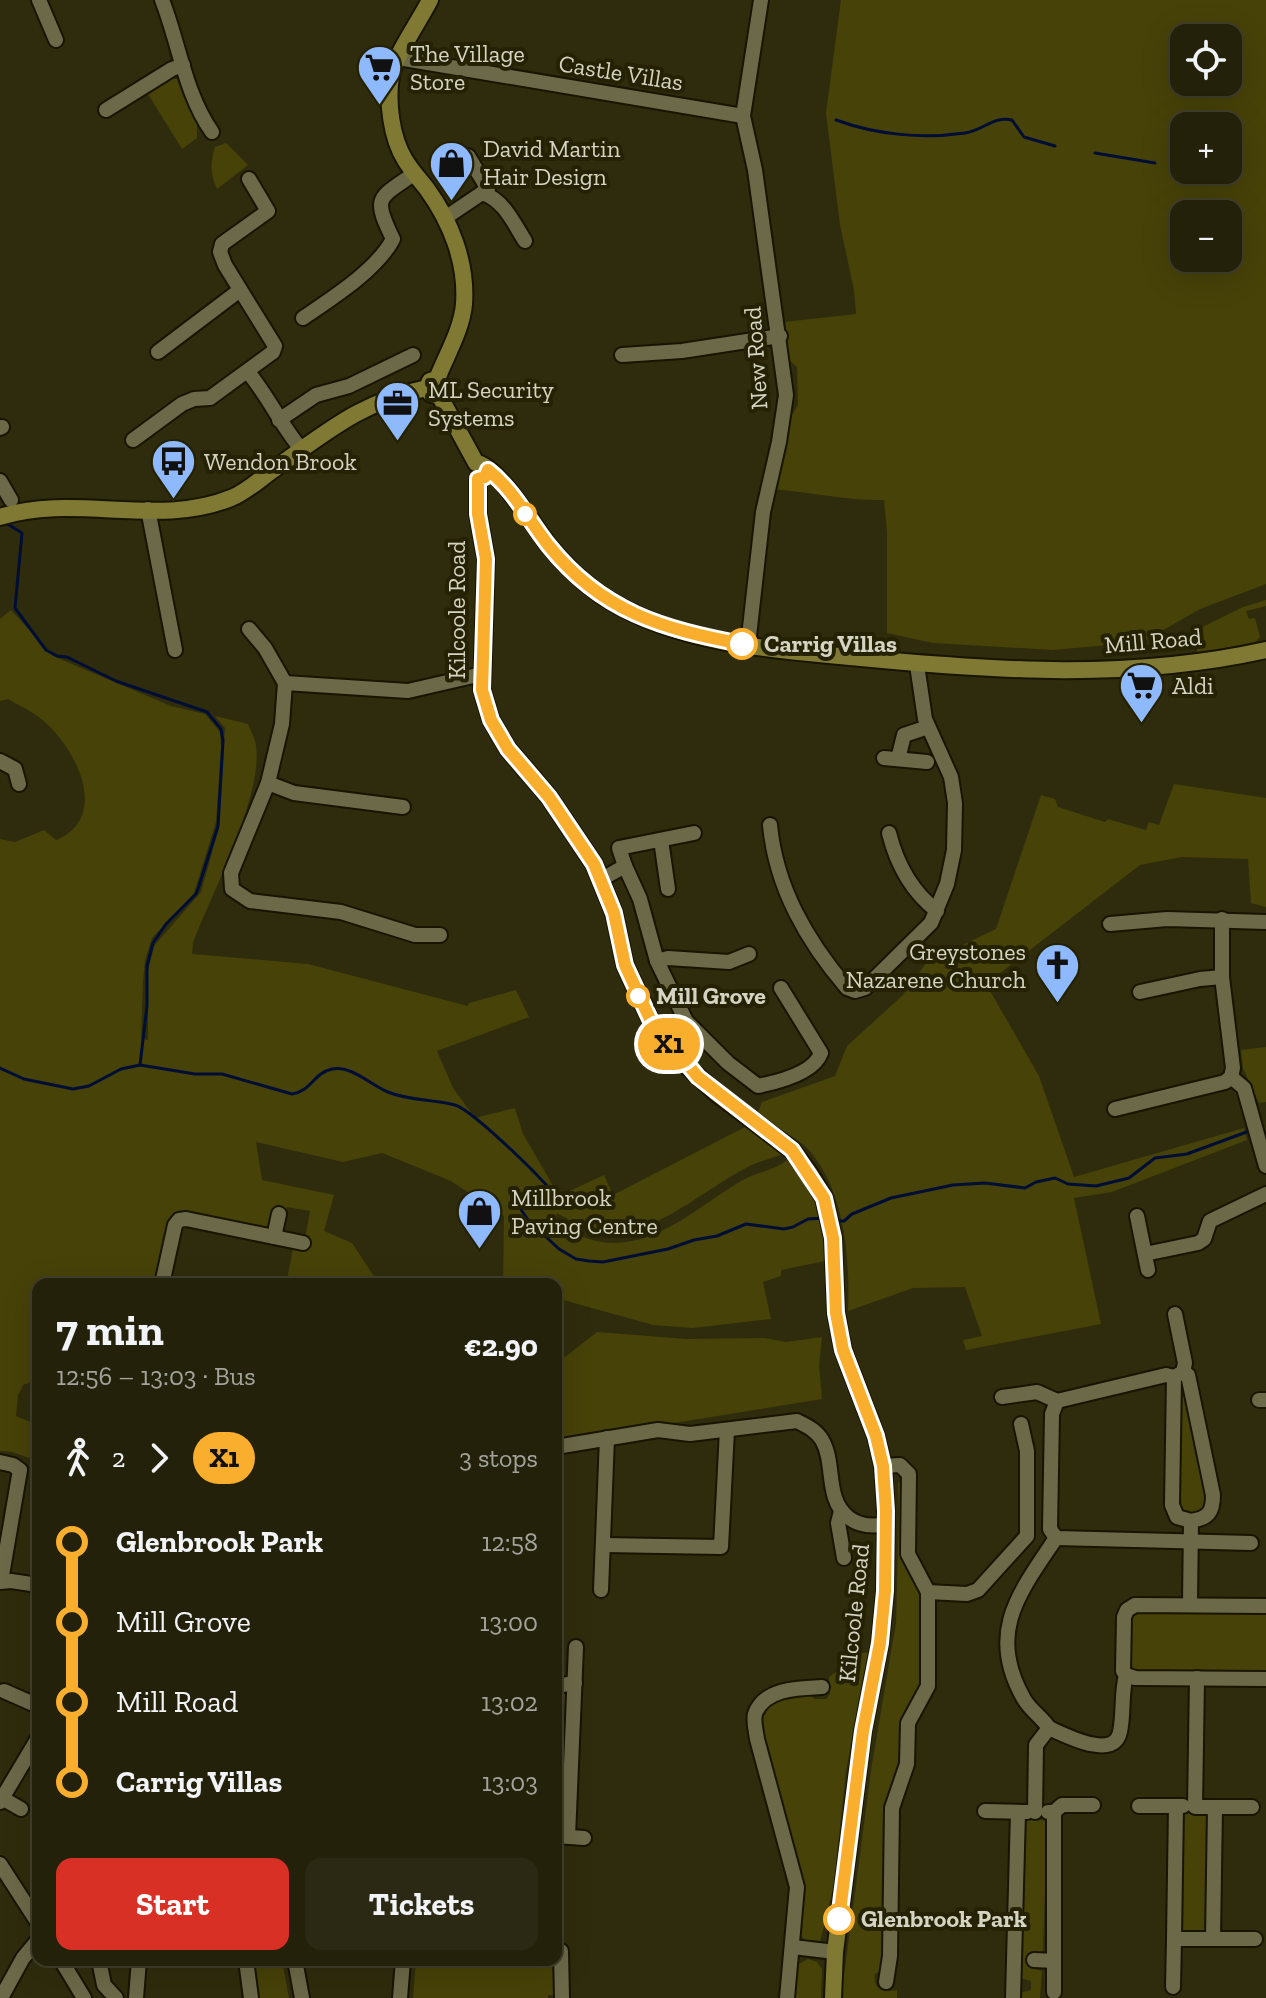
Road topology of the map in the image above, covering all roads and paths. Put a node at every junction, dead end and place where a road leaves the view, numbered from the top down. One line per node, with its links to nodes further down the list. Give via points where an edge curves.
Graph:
1 (39, 0): 5 (street)
2 (162, 0): 7 (street)
3 (430, 0): 6 (main road)
4 (761, 0): 9 (street)
5 (56, 40)
6 (398, 58): 9 (street, Castle Villas); 12 (main road, via 390,79 390,110 404,159)
7 (183, 65): 8 (street); 10 (street)
8 (106, 110)
9 (743, 116): 19 (street, New Road)
10 (212, 132)
11 (468, 156): 14 (street, via 488,189)
12 (415, 173): 15 (main road); 18 (street, via 379,203 393,239 387,251)
13 (249, 179): 17 (street, via 268,211 222,244 220,252)
14 (482, 193): 15 (street); 16 (street, via 501,203)
15 (445, 218): 24 (main road, via 456,242 464,303)
16 (525, 241)
17 (240, 290): 20 (street); 23 (street, via 275,346)
18 (303, 318)
19 (780, 336): 22 (street); 33 (street, New Road, via 786,395 763,512)
20 (158, 352)
21 (413, 355): 25 (street, via 349,386 316,395)
22 (622, 355)
23 (248, 372): 25 (street); 26 (street, via 210,398 182,404)
24 (434, 387): 27 (main road, via 347,417); 28 (main road)
25 (279, 420): 27 (street)
26 (133, 440)
27 (301, 449): 30 (main road, via 233,498)
28 (481, 470): 33 (main road, Mill Road, via 501,480 551,548 597,593 650,622); 37 (main road, Kilcoole Road, via 478,514 486,559)
29 (0, 481): 31 (street)
30 (148, 509): 31 (main road); 34 (street)
31 (8, 510)
32 (249, 629): 38 (street)
33 (748, 645): 36 (main road, Mill Road)
34 (175, 650)
35 (1266, 650): 36 (main road, Mill Road, via 1129,670)
36 (917, 665): 39 (street)
37 (482, 674): 38 (street, via 408,691); 50 (main road, Kilcoole Road, via 491,720 584,846)
38 (285, 683): 42 (street)
39 (928, 727): 41 (street, via 904,735 891,759); 52 (street, via 951,777 955,803 954,850)
40 (0, 761): 43 (street, via 15,769)
41 (927, 762)
42 (268, 783): 44 (street, via 294,793); 56 (street, via 231,873 232,889 239,896 341,912 415,935)
43 (19, 784)
44 (403, 807)
45 (770, 825): 52 (street, via 796,917 847,988 865,988)
46 (694, 833): 48 (street)
47 (889, 833): 52 (street, via 909,882)
48 (661, 840): 49 (street, via 619,848); 51 (street)
49 (625, 866): 50 (street); 58 (street)
50 (602, 879): 82 (main road, Kilcoole Road, via 625,965 650,1019 698,1077 792,1150 824,1198 843,1350)
51 (668, 889)
52 (937, 911)
53 (1222, 919): 54 (street); 55 (street); 59 (street)
54 (1266, 922)
55 (1110, 924)
56 (440, 935)
57 (749, 954): 58 (street, via 729,962)
58 (657, 961): 60 (street, via 686,1021 758,1086 800,1071 818,1061 821,1053)
59 (1222, 977): 61 (street); 62 (street)
60 (781, 988)
61 (1140, 992)
62 (1231, 1077): 63 (street); 64 (street, via 1244,1088)
63 (1115, 1109)
64 (1266, 1166)
65 (1266, 1194): 70 (street, via 1210,1221 1198,1243)
66 (279, 1214): 68 (street)
67 (1137, 1216): 70 (street)
68 (274, 1237): 69 (street); 72 (street, via 179,1220)
69 (303, 1243)
70 (1145, 1254): 71 (street)
71 (1148, 1270)
72 (163, 1278)
73 (1175, 1314): 74 (street, via 1185,1363)
74 (1178, 1374): 76 (street); 84 (street, via 1172,1505 1177,1517); 84 (street, via 1188,1375 1213,1495 1206,1518)
75 (1002, 1397): 76 (street, via 1037,1392)
76 (1057, 1401): 86 (street, via 1052,1414 1050,1529)
77 (1021, 1424): 94 (street, via 1027,1451 1027,1536 978,1590)
78 (727, 1430): 79 (street, via 658,1430); 83 (street, via 797,1421 811,1427 824,1442); 89 (street, via 721,1547)
79 (607, 1438): 80 (street); 89 (street)
80 (562, 1446)
81 (0, 1462): 91 (street, via 20,1470)
82 (883, 1466): 85 (main road, Kilcoole Road); 94 (street, via 900,1465 909,1474 908,1554)
83 (841, 1511): 85 (street, via 858,1524); 90 (street)
84 (1191, 1521): 87 (street)
85 (886, 1524): 129 (main road, Kilcoole Road, via 880,1643 863,1731)
86 (1056, 1538): 87 (street); 106 (street, via 1007,1624 1012,1677 1027,1705)
87 (1191, 1542): 88 (street); 95 (street)
88 (1251, 1543)
89 (603, 1545): 93 (street)
90 (844, 1558)
91 (1, 1582): 92 (street)
92 (32, 1585)
93 (601, 1590)
94 (928, 1592): 139 (street, via 928,1686 908,1723 907,1764 892,1808)
95 (1190, 1604): 96 (street); 98 (street, via 1135,1605 1127,1610)
96 (1266, 1606)
97 (576, 1647): 101 (street)
98 (1126, 1675): 99 (street); 106 (street, via 1120,1734 1114,1742 1096,1745)
99 (1197, 1678): 100 (street); 112 (street)
100 (1266, 1679)
101 (575, 1683): 102 (street); 120 (street)
102 (562, 1685)
103 (822, 1687): 128 (street, via 778,1692 762,1702 754,1716 797,1887)
104 (4, 1691): 105 (street)
105 (32, 1703)
106 (1049, 1728): 118 (street, via 1036,1745)
107 (32, 1748): 108 (street)
108 (1, 1800): 115 (street)
109 (1093, 1805): 119 (street, via 1062,1805)
110 (1139, 1806): 111 (street)
111 (1176, 1806): 112 (street); 124 (street)
112 (1195, 1807): 113 (street)
113 (1215, 1807): 114 (street); 125 (street)
114 (1252, 1807)
115 (21, 1809)
116 (985, 1811): 117 (street)
117 (1018, 1812): 118 (street); 152 (street)
118 (1035, 1812): 119 (street)
119 (1054, 1812): 131 (street)
120 (562, 1836): 121 (street)
121 (584, 1838)
122 (0, 1864): 123 (street)
123 (32, 1914)
124 (1174, 1939): 125 (street); 140 (street)
125 (1213, 1939): 126 (street)
126 (1255, 1939)
127 (32, 1947): 142 (street)
128 (793, 1947): 129 (street); 150 (street)
129 (835, 1952): 151 (main road, Kilcoole Road)
130 (1034, 1960): 131 (street)
131 (1054, 1961): 141 (street)
132 (65, 1966): 143 (street)
133 (100, 1966): 144 (street, via 104,1985)
134 (139, 1966): 145 (street)
135 (247, 1966): 146 (street)
136 (296, 1966): 147 (street)
137 (403, 1966): 148 (street)
138 (561, 1966): 149 (street)
139 (886, 1982)
140 (1173, 1987)
141 (1054, 1992)
142 (1, 1998)
143 (84, 1998)
144 (116, 1998)
145 (136, 1998)
146 (251, 1998)
147 (302, 1998)
148 (400, 1998)
149 (562, 1998)
150 (787, 1998)
151 (833, 1998)
152 (1013, 1998)

